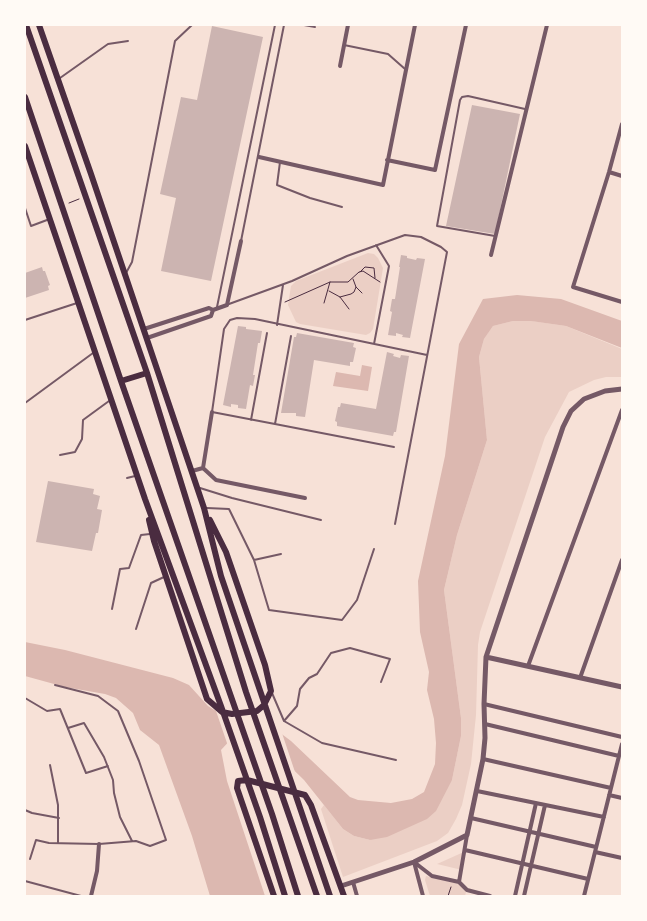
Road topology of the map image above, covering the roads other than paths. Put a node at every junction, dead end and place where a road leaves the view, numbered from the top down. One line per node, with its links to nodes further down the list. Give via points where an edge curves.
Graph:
1 (26, 25): 50 (main road)
2 (39, 25): 16 (main road)
3 (192, 25): 33 (lane, via 175,41 132,262)
4 (275, 25): 38 (lane)
5 (284, 25): 21 (lane)
6 (304, 25): 11 (lane)
7 (348, 25): 13 (street)
8 (415, 25): 15 (street)
9 (466, 25): 22 (street, via 435,170)
10 (547, 25): 18 (street)
11 (315, 27)
12 (128, 41): 16 (lane, via 108,44)
13 (344, 45): 14 (street); 15 (lane, via 388,54)
14 (340, 66)
15 (405, 70): 22 (street)
16 (58, 79): 33 (main road)
17 (25, 97): 51 (main road)
18 (526, 109): 29 (street); 29 (lane, via 468,96 460,100 437,226)
19 (622, 124): 24 (street)
20 (25, 146): 28 (main road)
21 (259, 157): 23 (street); 30 (lane)
22 (387, 160): 23 (street, via 383,184)
23 (280, 162): 26 (lane, via 276,185)
24 (609, 172): 25 (street); 35 (street, via 573,287)
25 (622, 176)
26 (342, 207)
27 (25, 208): 28 (lane, via 31,226)
28 (50, 220): 36 (main road)
29 (495, 236): 32 (street)
30 (241, 241): 37 (street)
31 (376, 245): 34 (lane); 47 (lane, via 389,266); 49 (lane, via 413,235 446,252)
32 (491, 256)
33 (125, 276): 42 (main road)
34 (283, 284): 37 (lane); 41 (lane)
35 (622, 302)
36 (77, 304): 39 (lane); 48 (main road)
37 (227, 305): 38 (street)
38 (215, 310): 40 (street, via 209,308); 43 (street, via 211,316)
39 (25, 320)
40 (161, 323): 42 (street); 43 (street)
41 (277, 325): 47 (lane); 56 (lane, via 255,319 230,320 224,329)
42 (144, 329): 46 (main road)
43 (164, 332): 46 (street)
44 (267, 333): 57 (lane)
45 (291, 336): 58 (lane)
46 (147, 338): 62 (main road)
47 (374, 344): 49 (lane)
48 (95, 352): 53 (main road); 54 (lane)
49 (428, 355): 70 (lane)
50 (147, 373): 51 (main road); 132 (main road, via 246,692)
51 (121, 381): 131 (main road)
52 (622, 389): 79 (street, via 584,399 567,417)
53 (111, 400): 60 (lane, via 83,420 82,439 74,452); 63 (main road)
54 (25, 403)
55 (622, 410): 80 (street)
56 (212, 412): 57 (lane); 61 (street)
57 (251, 420): 58 (lane)
58 (275, 424): 59 (lane)
59 (394, 447)
60 (60, 455)
61 (202, 468): 62 (street); 66 (street, via 216,480)
62 (192, 471): 65 (main road)
63 (137, 475): 64 (lane); 67 (main road)
64 (127, 478)
65 (197, 488): 68 (main road); 69 (lane)
66 (306, 498)
67 (145, 499): 71 (main road); 130 (main road, via 221,706)
68 (204, 508): 74 (lane, via 229,509); 85 (main road, via 226,552); 133 (main road, via 221,576)
69 (321, 520)
70 (396, 524)
71 (152, 534): 76 (main road); 77 (lane, via 141,534 129,568 120,570)
72 (374, 548): 74 (lane, via 357,600 342,620 269,610)
73 (281, 554): 74 (lane)
74 (254, 560)
75 (622, 560): 81 (street)
76 (166, 576): 78 (lane, via 151,583); 85 (main road, via 208,699 222,712 257,711 264,706)
77 (112, 609)
78 (136, 630)
79 (486, 657): 80 (street); 87 (street)
80 (528, 666): 81 (street)
81 (580, 678): 84 (street)
82 (381, 682): 88 (lane, via 390,659 350,648 331,653 317,674 300,688 297,706)
83 (55, 685): 111 (lane, via 98,696 118,711 166,840 150,846)
84 (622, 687)
85 (271, 690): 88 (lane)
86 (25, 698): 90 (lane, via 46,711 60,708)
87 (484, 704): 89 (street); 91 (street)
88 (284, 721): 95 (lane, via 322,743)
89 (485, 724): 93 (street); 94 (street)
90 (68, 728): 97 (lane, via 84,723); 97 (lane, via 86,773)
91 (622, 737)
92 (622, 744): 93 (street)
93 (619, 756): 98 (street)
94 (483, 759): 98 (street); 99 (street)
95 (396, 760)
96 (50, 765): 105 (lane)
97 (108, 766): 111 (lane, via 120,817)
98 (611, 788): 100 (street)
99 (477, 791): 102 (street); 106 (street)
100 (609, 795): 101 (street); 107 (street)
101 (622, 798)
102 (536, 803): 103 (street); 108 (street)
103 (545, 805): 107 (street); 109 (street)
104 (25, 810): 105 (lane)
105 (59, 818): 112 (lane)
106 (471, 818): 108 (street); 110 (street)
107 (604, 818): 114 (street)
108 (530, 832): 109 (street); 119 (street)
109 (538, 834): 114 (street); 120 (street)
110 (467, 835): 115 (street); 118 (street)
111 (132, 841): 113 (lane)
112 (58, 842): 113 (lane); 117 (lane, via 36,840)
113 (99, 844): 128 (street)
114 (596, 849): 116 (street); 121 (street)
115 (465, 850): 119 (street); 124 (street)
116 (622, 858)
117 (30, 859)
118 (414, 862): 123 (street); 124 (street, via 432,876); 136 (street)
119 (523, 864): 120 (street); 139 (street)
120 (531, 866): 121 (street); 140 (street)
121 (588, 879): 141 (street)
122 (25, 882): 127 (lane)
123 (353, 882): 125 (street); 135 (street)
124 (459, 882): 126 (street)
125 (341, 886): 129 (main road, via 305,795 247,780 238,781 236,788); 134 (main road)
126 (467, 890): 137 (street); 138 (street)
127 (81, 896)
128 (91, 896)
129 (274, 896)
130 (285, 896)
131 (298, 896)
132 (317, 896)
133 (330, 896)
134 (344, 896)
135 (358, 896)
136 (423, 896)
137 (466, 896)
138 (490, 896)
139 (515, 896)
140 (524, 896)
141 (584, 896)

